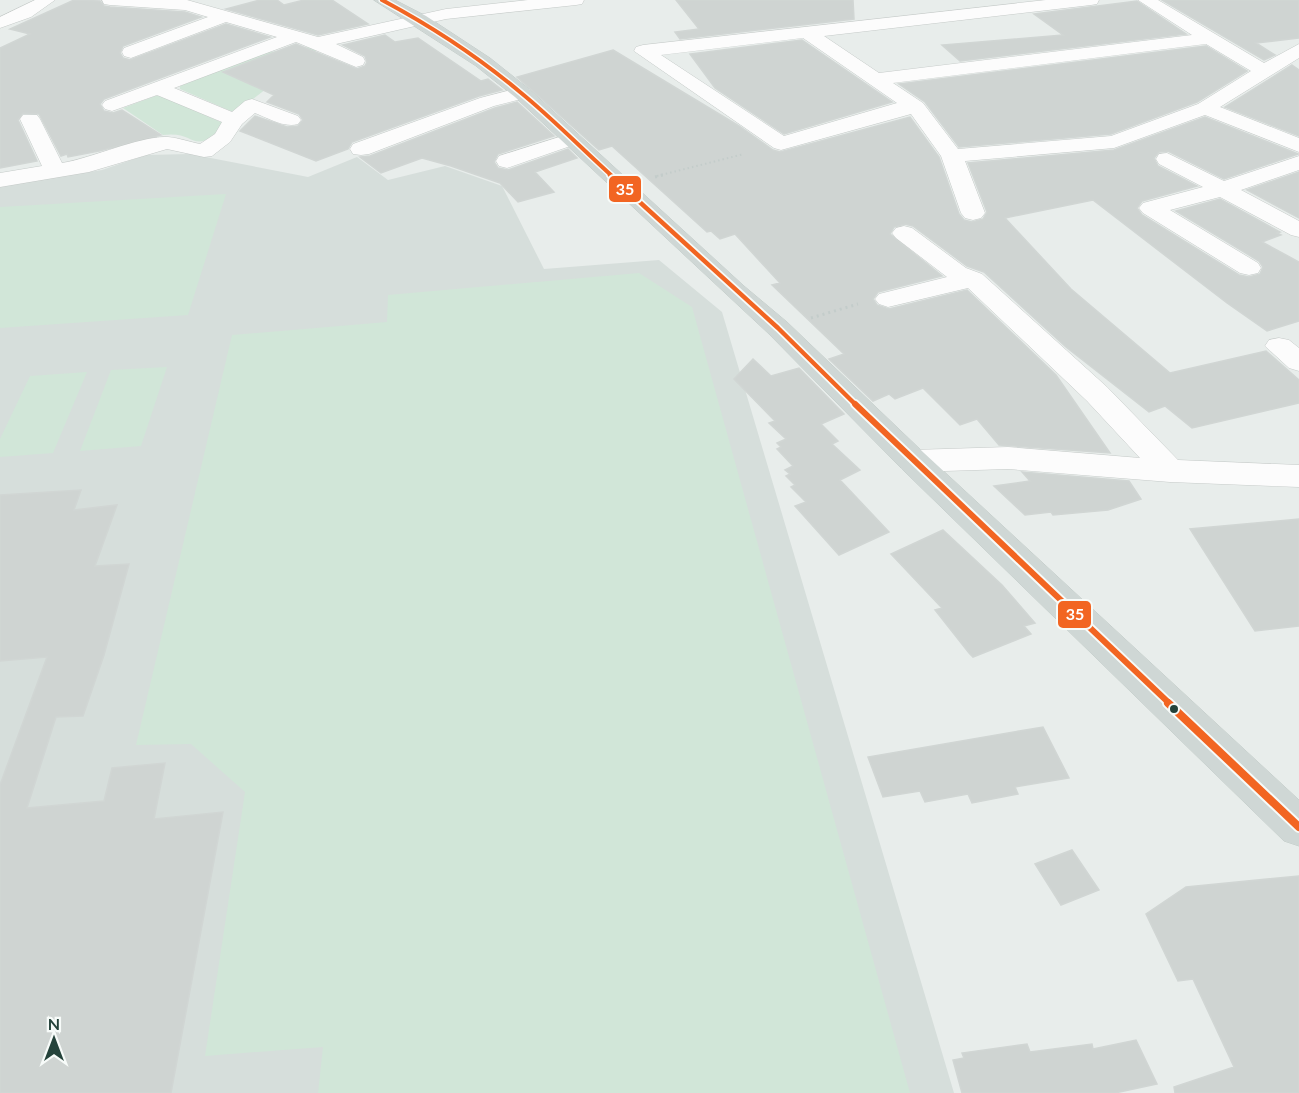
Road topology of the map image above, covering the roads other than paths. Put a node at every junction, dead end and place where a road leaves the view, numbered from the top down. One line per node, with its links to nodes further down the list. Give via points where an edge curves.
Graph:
1 (47, 0): 9 (street)
2 (110, 0): 10 (street, via 186,5)
3 (382, 0): 11 (main road)
4 (576, 0): 11 (street)
5 (1091, 0): 13 (street)
6 (1146, 0): 16 (street)
7 (0, 8): 9 (street)
8 (864, 8): 13 (street)
9 (25, 13): 12 (street)
10 (223, 17): 15 (street); 19 (street)
11 (420, 20): 17 (street); 24 (main road)
12 (0, 23)
13 (879, 24): 14 (street)
14 (806, 32): 22 (street); 26 (street, via 643,51 781,144)
15 (293, 37): 17 (street); 23 (street)
16 (1206, 39): 21 (street); 22 (street)
17 (318, 43): 20 (street)
18 (1299, 50): 21 (street)
19 (131, 52)
20 (356, 62)
21 (1264, 72): 27 (street)
22 (877, 79): 26 (street)
23 (157, 88): 25 (street); 29 (street)
24 (522, 93): 31 (main road); 32 (street)
25 (112, 105)
26 (916, 107): 34 (street)
27 (1205, 108): 33 (street); 34 (street, via 1114,142)
28 (30, 119): 37 (street)
29 (234, 120): 30 (street, via 252,105); 37 (street, via 223,138 204,151 167,143)
30 (291, 120)
31 (572, 139): 36 (street); 46 (main road, via 778,328)
32 (361, 148)
33 (1299, 149): 39 (street)
34 (952, 156): 40 (street)
35 (1167, 159): 39 (street)
36 (507, 161)
37 (56, 172): 38 (street)
38 (0, 180)
39 (1222, 189): 41 (street); 43 (street, via 1151,208)
40 (973, 213)
41 (1299, 230)
42 (904, 233): 44 (street, via 957,273)
43 (1249, 268)
44 (973, 279): 45 (street); 47 (street, via 1097,394)
45 (888, 299)
46 (913, 461): 47 (street, via 1008,458); 49 (main road)
47 (1170, 471): 48 (street)
48 (1299, 476)
49 (1299, 827)

